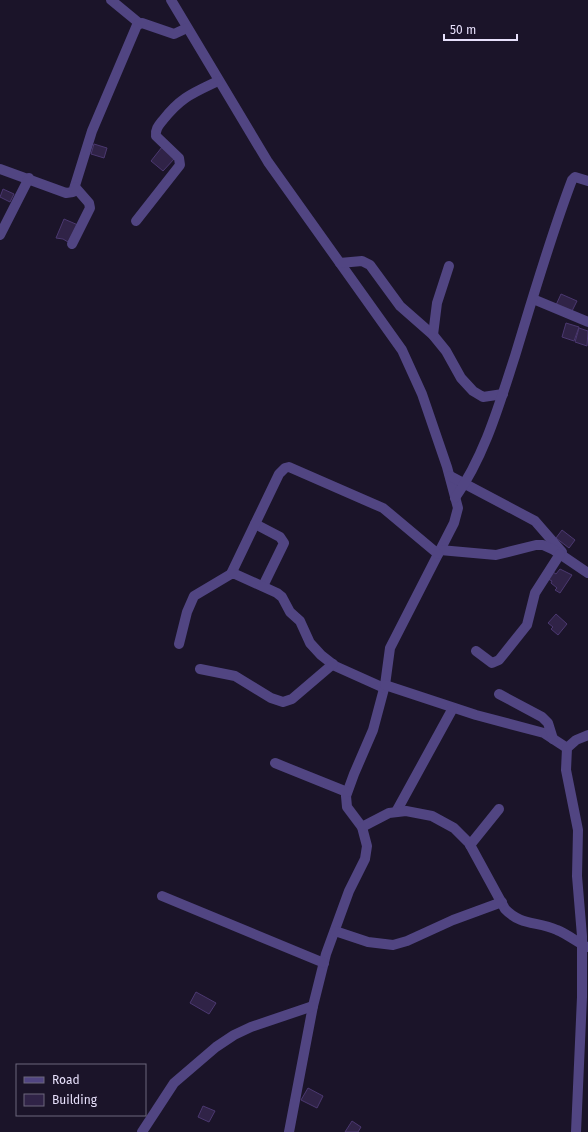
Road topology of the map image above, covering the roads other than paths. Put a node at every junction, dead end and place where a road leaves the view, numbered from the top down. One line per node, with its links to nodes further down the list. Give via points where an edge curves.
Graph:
1 (111, 0): 3 (street)
2 (171, 0): 4 (street)
3 (139, 23): 4 (street, via 174,34); 9 (street, via 132,32 95,124)
4 (188, 28): 5 (street)
5 (218, 81): 10 (street, via 183,97 155,132 179,158 180,165); 13 (street, via 268,162)
6 (0, 169): 7 (street)
7 (29, 178): 9 (street, via 66,193 73,192); 11 (street)
8 (588, 181): 15 (street, via 575,177 572,180)
9 (74, 187): 12 (street, via 90,208)
10 (136, 221)
11 (0, 235)
12 (72, 244)
13 (340, 263): 17 (street, via 362,261 370,265 400,306); 19 (street, via 402,350 422,394)
14 (449, 266): 17 (street, via 438,298)
15 (533, 299): 16 (street); 18 (street)
16 (588, 322)
17 (433, 335): 18 (street, via 472,391 483,397)
18 (503, 394): 20 (street, via 484,449)
19 (450, 476): 20 (street); 21 (street)
20 (465, 484): 21 (street); 24 (street, via 535,521)
21 (455, 498): 23 (street, via 458,508 454,523)
22 (255, 524): 23 (street, via 279,474 289,467 383,508); 26 (street); 27 (street, via 280,537 284,544)
23 (439, 552): 24 (street, via 496,555 543,545); 32 (street, via 390,648)
24 (563, 556): 25 (street); 29 (street, via 535,593 527,625 499,660 492,663)
25 (588, 573)
26 (231, 574): 27 (street); 28 (street, via 194,596)
27 (263, 586): 30 (street, via 282,597 290,612 300,621 310,643 320,656)
28 (179, 644)
29 (476, 651)
30 (332, 664): 31 (street, via 292,699 283,702 271,698 235,676); 32 (street)
31 (200, 669)
32 (385, 687): 34 (street); 39 (street, via 373,730)
33 (499, 694): 36 (street, via 548,723)
34 (453, 708): 36 (street, via 544,733); 41 (street)
35 (588, 735): 37 (street, via 576,740)
36 (553, 739): 37 (street)
37 (567, 748): 47 (street, via 566,770 578,830 577,876)
38 (275, 763): 39 (street)
39 (348, 792): 42 (street, via 347,807)
40 (499, 809): 43 (street)
41 (396, 812): 42 (street); 43 (street, via 406,811 432,816 454,828)
42 (362, 827): 46 (street, via 366,838 364,859)
43 (470, 845): 45 (street)
44 (162, 896): 48 (street)
45 (502, 902): 46 (street, via 393,945 368,942); 47 (street, via 512,916 530,924 555,929)
46 (335, 930): 48 (street)
47 (585, 946): 52 (street)
48 (324, 963): 49 (street)
49 (314, 1006): 50 (street, via 251,1027 216,1047 174,1083); 51 (street)
50 (142, 1132)
51 (289, 1132)
52 (576, 1132)

